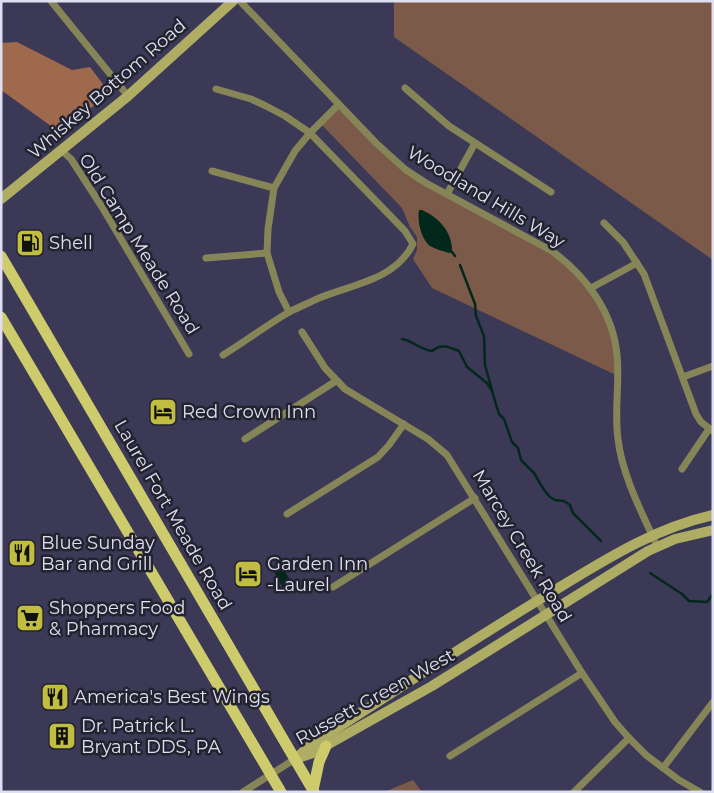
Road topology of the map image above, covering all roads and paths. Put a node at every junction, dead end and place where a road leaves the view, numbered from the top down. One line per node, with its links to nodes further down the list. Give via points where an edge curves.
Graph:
1 (51, 1): 6 (street)
2 (233, 1): 6 (street, Whiskey Bottom Road)
3 (240, 1): 7 (street, Woodland Hills Way)
4 (405, 88): 9 (street, via 448,126)
5 (216, 89): 8 (street, via 266,106)
6 (128, 96): 10 (street, Whiskey Bottom Road)
7 (338, 105): 8 (street); 14 (street, Woodland Hills Way, via 391,158)
8 (310, 133): 12 (street, via 295,150); 22 (street, via 413,244 407,256 383,274)
9 (475, 143): 13 (street); 14 (street)
10 (62, 151): 15 (street, Whiskey Bottom Road); 25 (street, Old Camp Meade Road, via 71,159 102,207)
11 (212, 171): 12 (street)
12 (274, 188): 17 (street)
13 (551, 192)
14 (447, 194): 21 (street, Woodland Hills Way, via 552,252)
15 (1, 199)
16 (604, 223): 20 (street, via 623,242)
17 (267, 253): 19 (street); 22 (street)
18 (1, 256): 48 (main road, Laurel Fort Meade Road)
19 (206, 258)
20 (637, 263): 21 (street); 28 (street, via 650,288)
21 (591, 288): 38 (street, Woodland Hills Way, via 606,317 617,354 618,438 622,457)
22 (289, 312): 26 (street)
23 (1, 317): 50 (main road)
24 (302, 332): 29 (street, Marcey Creek Road)
25 (189, 354)
26 (223, 355)
27 (713, 366): 28 (street)
28 (683, 377): 31 (street, via 696,414)
29 (336, 381): 30 (street, Marcey Creek Road, via 345,390); 32 (street)
30 (404, 424): 34 (street, Marcey Creek Road, via 448,455); 35 (street, via 378,457)
31 (711, 430): 33 (street)
32 (245, 439)
33 (682, 469)
34 (476, 498): 40 (street); 41 (street, Marcey Creek Road)
35 (287, 514)
36 (713, 515): 38 (street, Russett Green West, via 689,520)
37 (713, 530): 39 (street, Russett Green West)
38 (652, 535): 39 (street, Woodland Hills Way); 41 (street, Russett Green West)
39 (656, 546): 42 (street, Russett Green West)
40 (333, 587)
41 (537, 601): 42 (street, Marcey Creek Road); 48 (street, Russett Green West, via 310,745)
42 (546, 615): 43 (street, Marcey Creek Road); 46 (street, Russett Green West, via 425,690)
43 (582, 673): 45 (street, Marcey Creek Road); 47 (street)
44 (713, 702): 49 (street)
45 (629, 738): 49 (street, Marcey Creek Road); 55 (street)
46 (326, 746): 48 (street, Russett Green West); 51 (main road)
47 (450, 756)
48 (295, 760): 50 (street); 51 (main road, Laurel Fort Meade Road)
49 (663, 768): 52 (street, Marcey Creek Road)
50 (271, 774): 53 (street); 54 (main road)
51 (313, 791)
52 (695, 791)
53 (243, 792)
54 (281, 792)
55 (574, 792)

